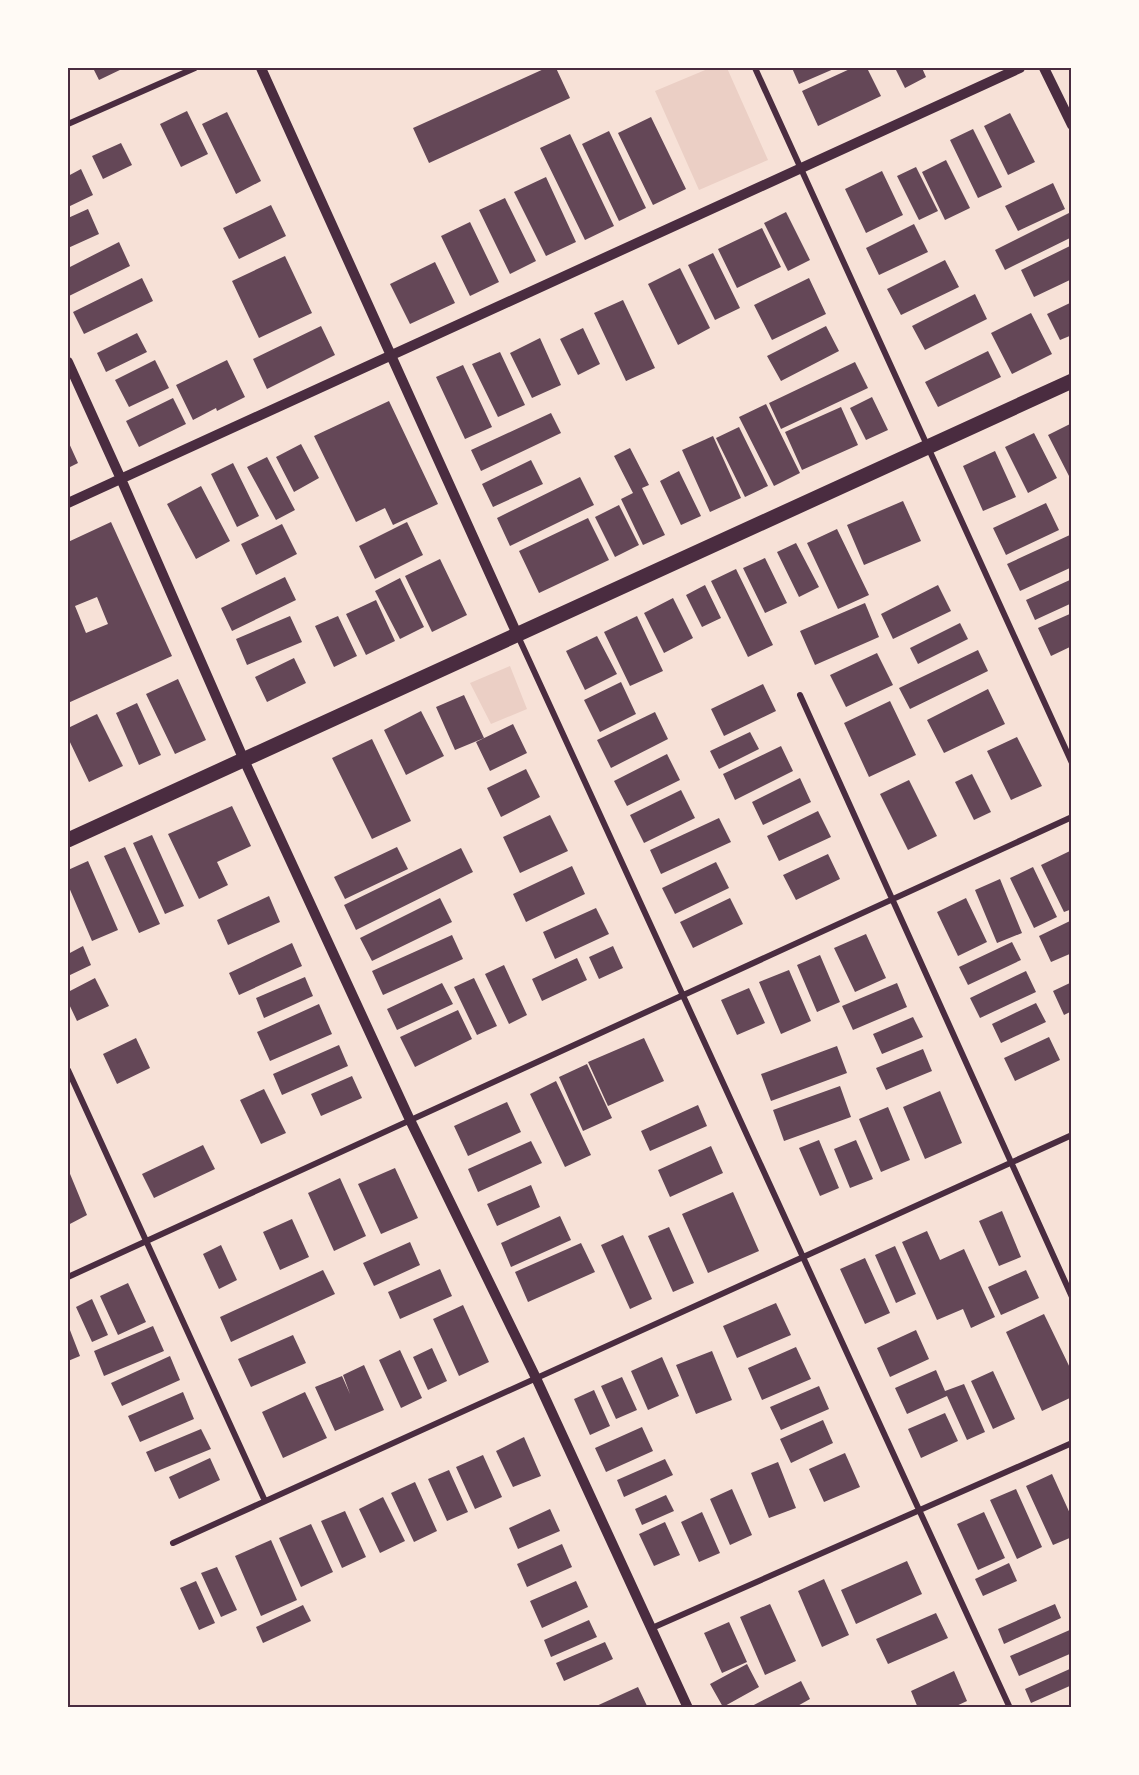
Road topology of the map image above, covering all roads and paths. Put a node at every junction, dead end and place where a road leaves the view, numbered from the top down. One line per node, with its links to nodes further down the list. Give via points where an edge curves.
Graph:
1 (195, 68): 6 (street)
2 (261, 68): 9 (street)
3 (755, 68): 8 (street)
4 (1020, 68): 8 (street)
5 (1044, 68): 7 (street)
6 (68, 124)
7 (1071, 125)
8 (800, 167): 9 (street); 12 (street)
9 (390, 355): 13 (street); 15 (street)
10 (68, 362): 13 (street)
11 (1071, 381): 12 (main road)
12 (927, 447): 15 (main road); 18 (street)
13 (121, 479): 14 (street); 17 (street)
14 (68, 503)
15 (517, 634): 17 (main road); 22 (street)
16 (800, 695): 21 (street)
17 (244, 760): 20 (main road); 24 (street)
18 (1071, 763)
19 (1071, 817): 21 (street)
20 (68, 840)
21 (892, 899): 22 (street); 26 (street)
22 (683, 995): 24 (street); 28 (street)
23 (68, 1070): 27 (street)
24 (410, 1120): 27 (street); 31 (street)
25 (1071, 1136): 26 (street)
26 (1011, 1163): 28 (street); 30 (street)
27 (146, 1241): 29 (street); 33 (street)
28 (803, 1257): 31 (street); 34 (street)
29 (68, 1277)
30 (1071, 1297)
31 (536, 1378): 33 (street); 36 (street)
32 (1071, 1443): 34 (street)
33 (265, 1501): 35 (street)
34 (920, 1510): 36 (street); 38 (street)
35 (173, 1543)
36 (652, 1628): 37 (street)
37 (688, 1707)
38 (1010, 1707)

